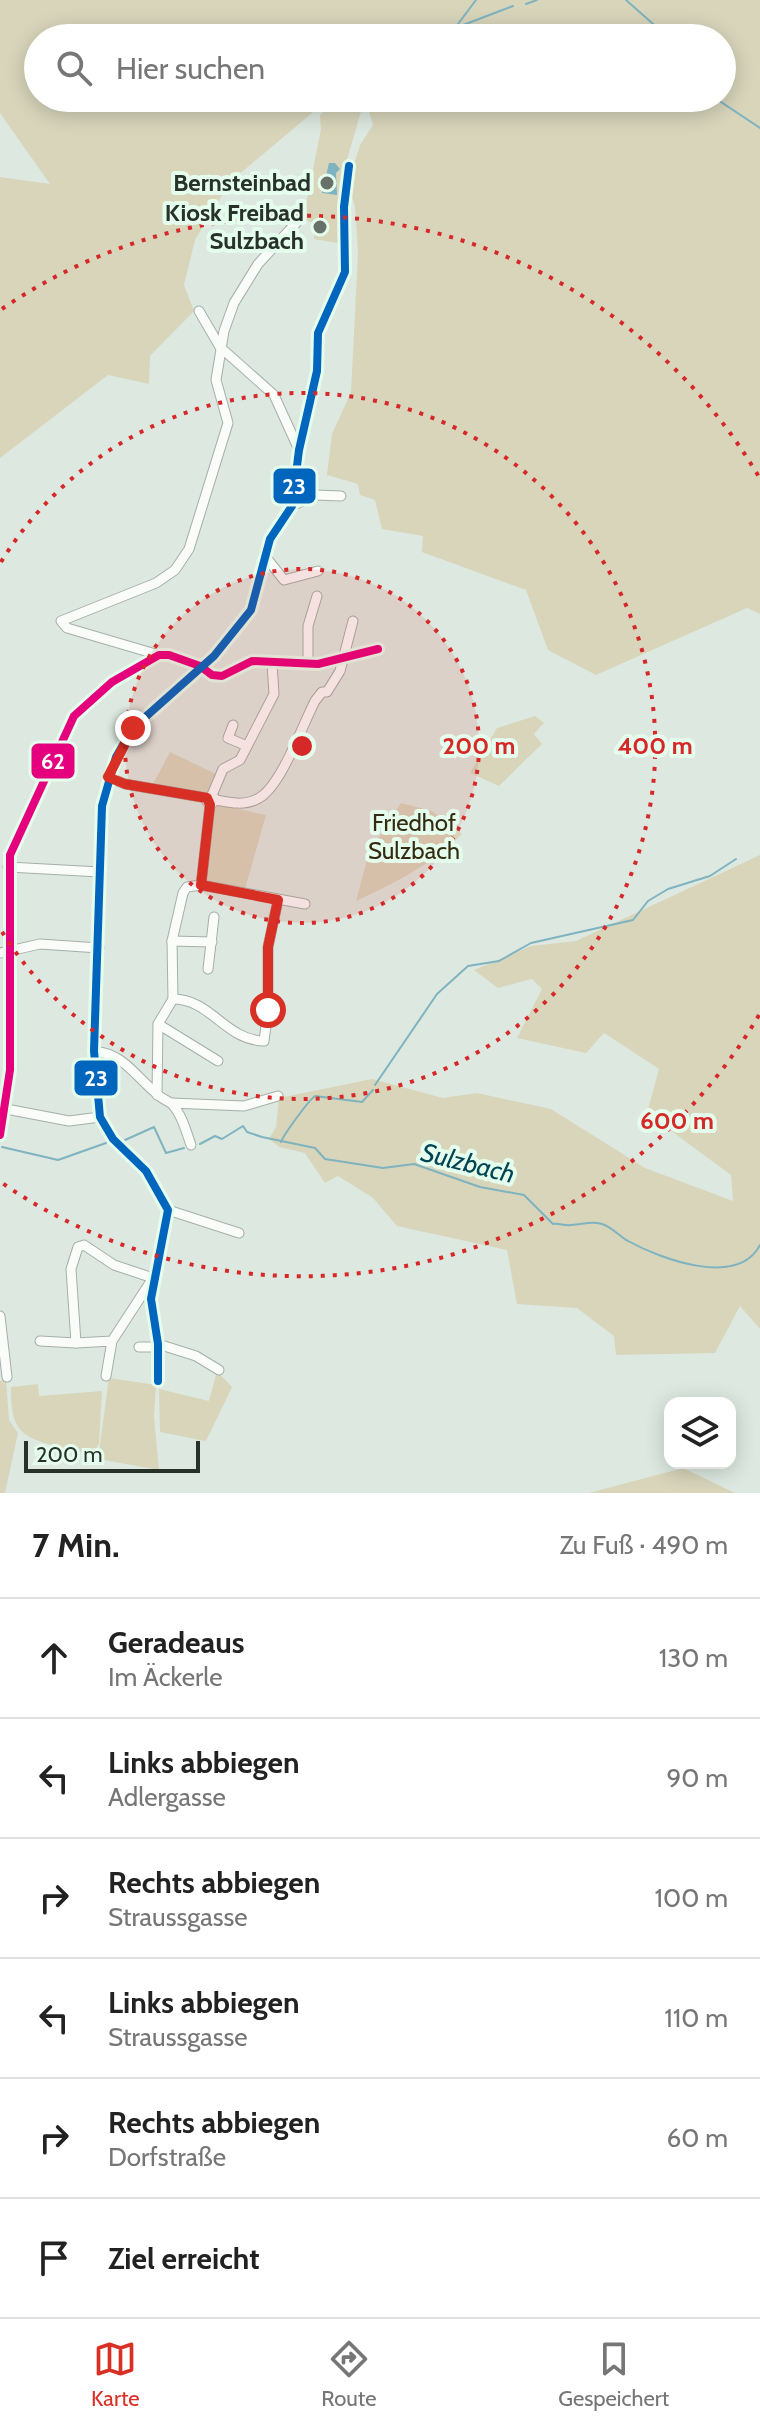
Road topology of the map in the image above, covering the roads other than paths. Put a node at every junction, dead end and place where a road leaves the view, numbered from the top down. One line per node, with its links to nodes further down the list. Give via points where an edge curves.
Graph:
1 (349, 166): 5 (street, via 345,272 318,333 317,371)
2 (297, 222): 4 (street, via 258,264 234,303)
3 (199, 311): 4 (street)
4 (220, 347): 5 (street, via 274,395); 13 (street, via 216,380 228,423 189,549 175,570 156,583 61,621 67,628)
5 (299, 450): 7 (street)
6 (341, 496): 7 (street, via 315,495)
7 (292, 506): 8 (street)
8 (264, 555): 9 (street, via 284,580); 17 (street, via 251,610)
9 (318, 571)
10 (317, 596): 16 (street, via 308,626)
11 (353, 621): 14 (street)
12 (378, 649): 14 (street)
13 (159, 655): 17 (street); 22 (street, via 112,682 74,716)
14 (344, 657): 16 (street); 21 (street, via 266,793 247,803)
15 (272, 663): 16 (street); 17 (street, via 252,661 222,676); 19 (street, via 274,694)
16 (308, 664)
17 (200, 666): 20 (street, via 133,728)
18 (233, 725): 19 (street, via 228,738)
19 (247, 746): 21 (street, via 240,760 223,769)
20 (108, 777): 21 (street); 23 (street, via 100,823)
21 (212, 799): 24 (street)
22 (8, 867): 23 (street); 25 (street)
23 (100, 872): 31 (street)
24 (201, 885): 26 (street); 29 (street, via 183,893)
25 (4, 888): 32 (street)
26 (278, 900): 27 (street); 34 (street, via 268,947 264,1041 232,1032 190,999)
27 (305, 904)
28 (214, 917): 30 (street)
29 (172, 941): 30 (street); 34 (street)
30 (212, 942): 33 (street)
31 (99, 948): 32 (street, via 40,944); 36 (street)
32 (4, 952): 41 (street, via 10,1070)
33 (208, 969)
34 (173, 999): 35 (street)
35 (158, 1024): 37 (street); 38 (street)
36 (94, 1051): 38 (street, via 110,1053 127,1064); 42 (street)
37 (218, 1061)
38 (157, 1095): 40 (street)
39 (278, 1096): 40 (street, via 244,1106)
40 (171, 1103): 44 (street)
41 (3, 1108): 42 (street, via 69,1121); 43 (street)
42 (100, 1117): 45 (street, via 113,1139 146,1171)
43 (0, 1135)
44 (191, 1145)
45 (168, 1210): 46 (street); 47 (street)
46 (239, 1233)
47 (153, 1278): 50 (street); 51 (street, via 114,1265 84,1245 78,1247 71,1269); 52 (street)
48 (0, 1316): 56 (street)
49 (40, 1341): 51 (street)
50 (112, 1341): 51 (street); 55 (street)
51 (76, 1343)
52 (158, 1344): 53 (street); 54 (street); 57 (street)
53 (139, 1347)
54 (219, 1370)
55 (106, 1376)
56 (7, 1377)
57 (158, 1381)

